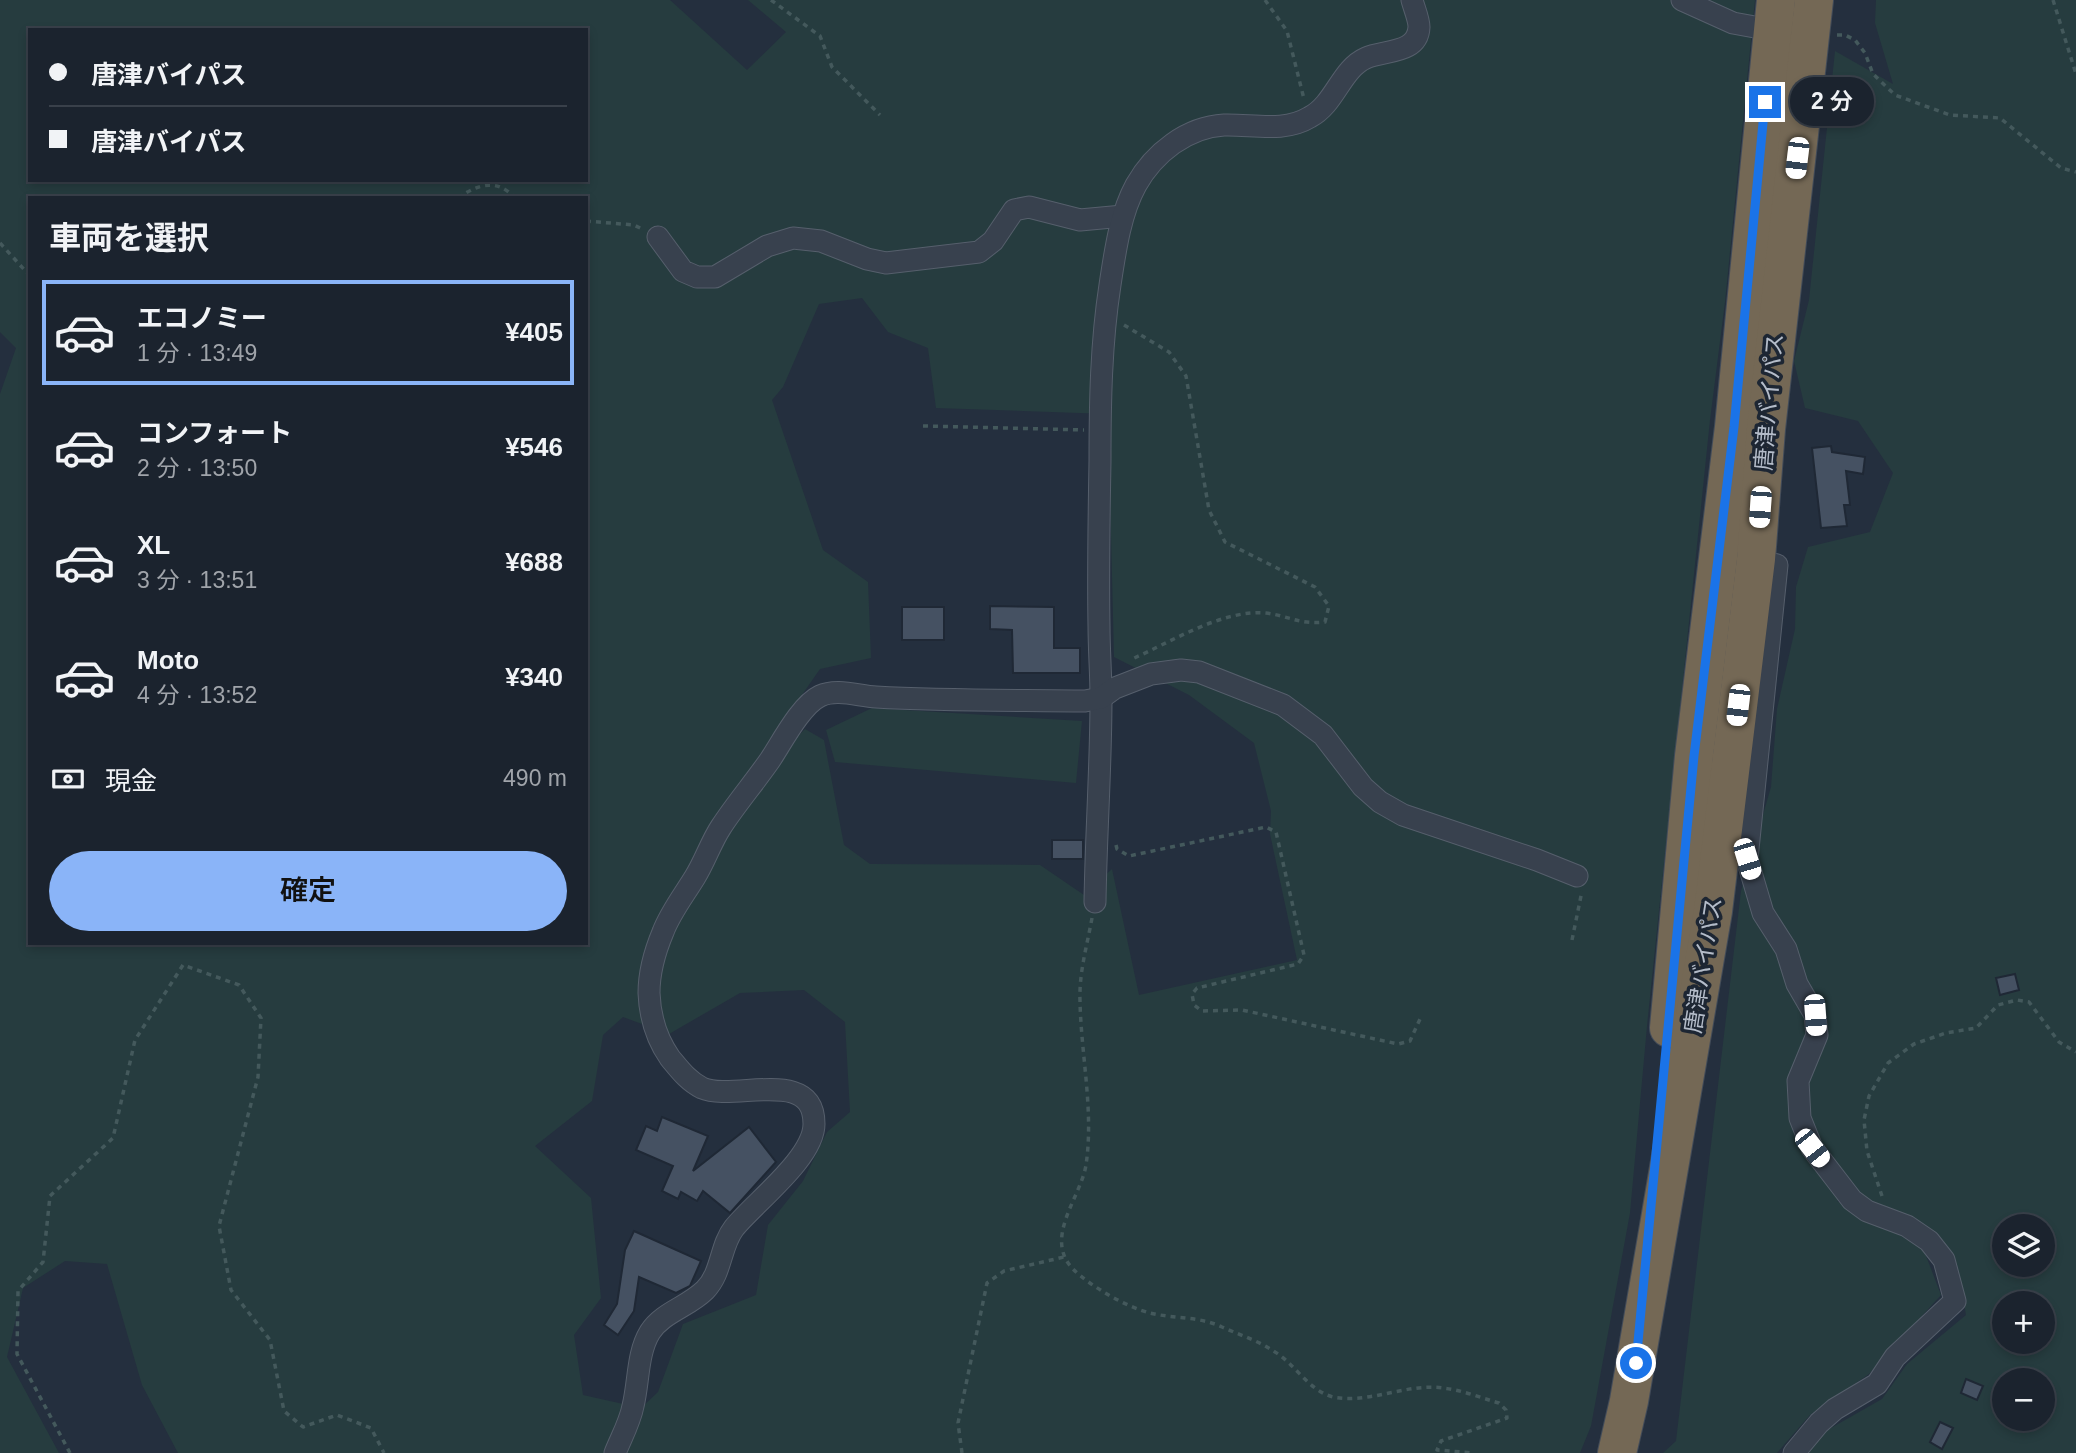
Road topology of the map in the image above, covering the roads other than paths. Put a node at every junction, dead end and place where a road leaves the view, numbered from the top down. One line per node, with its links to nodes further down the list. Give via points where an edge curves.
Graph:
1 (1412, 0): 5 (street, via 1419,27 1404,49 1366,58 1354,66 1325,106 1309,118 1256,128 1224,125 1184,136 1160,154 1136,184)
2 (1682, 0): 3 (street, via 1733,23)
3 (1774, 16): 4 (street); 7 (highway, 唐津バイパス)
4 (1812, 17): 8 (highway, 唐津バイパス)
5 (1124, 216): 6 (street, via 1080,220 1029,207 1014,210 993,241 979,252 886,262 821,241 793,239 767,246 715,277 683,271); 9 (street, via 1105,314 1100,430 1099,627)
6 (658, 237)
7 (1718, 554): 8 (street); 12 (highway, 唐津バイパス, via 1694,756)
8 (1756, 559): 12 (highway, 唐津バイパス, via 1713,911); 15 (street, via 1777,565 1747,859 1763,913 1786,949 1797,984 1815,1015 1817,1035 1798,1081 1801,1118 1812,1148 1852,1200 1929,1241 1944,1260 1955,1301 1895,1357 1877,1384 1835,1409)
9 (1108, 693): 10 (street, via 1151,674 1181,670 1283,705 1323,735 1380,802 1403,815); 11 (street, via 1097,807); 13 (street, via 1085,701 821,695 808,704 720,828 663,929 652,964 652,1021 661,1045 684,1076 723,1093 791,1091 812,1111 814,1128 782,1181 732,1230 708,1287 661,1318 648,1334 633,1408)
10 (1577, 876)
11 (1095, 902)
12 (1639, 1344): 14 (highway, 唐津バイパス)
13 (615, 1453)
14 (1617, 1453)
15 (1794, 1453)

